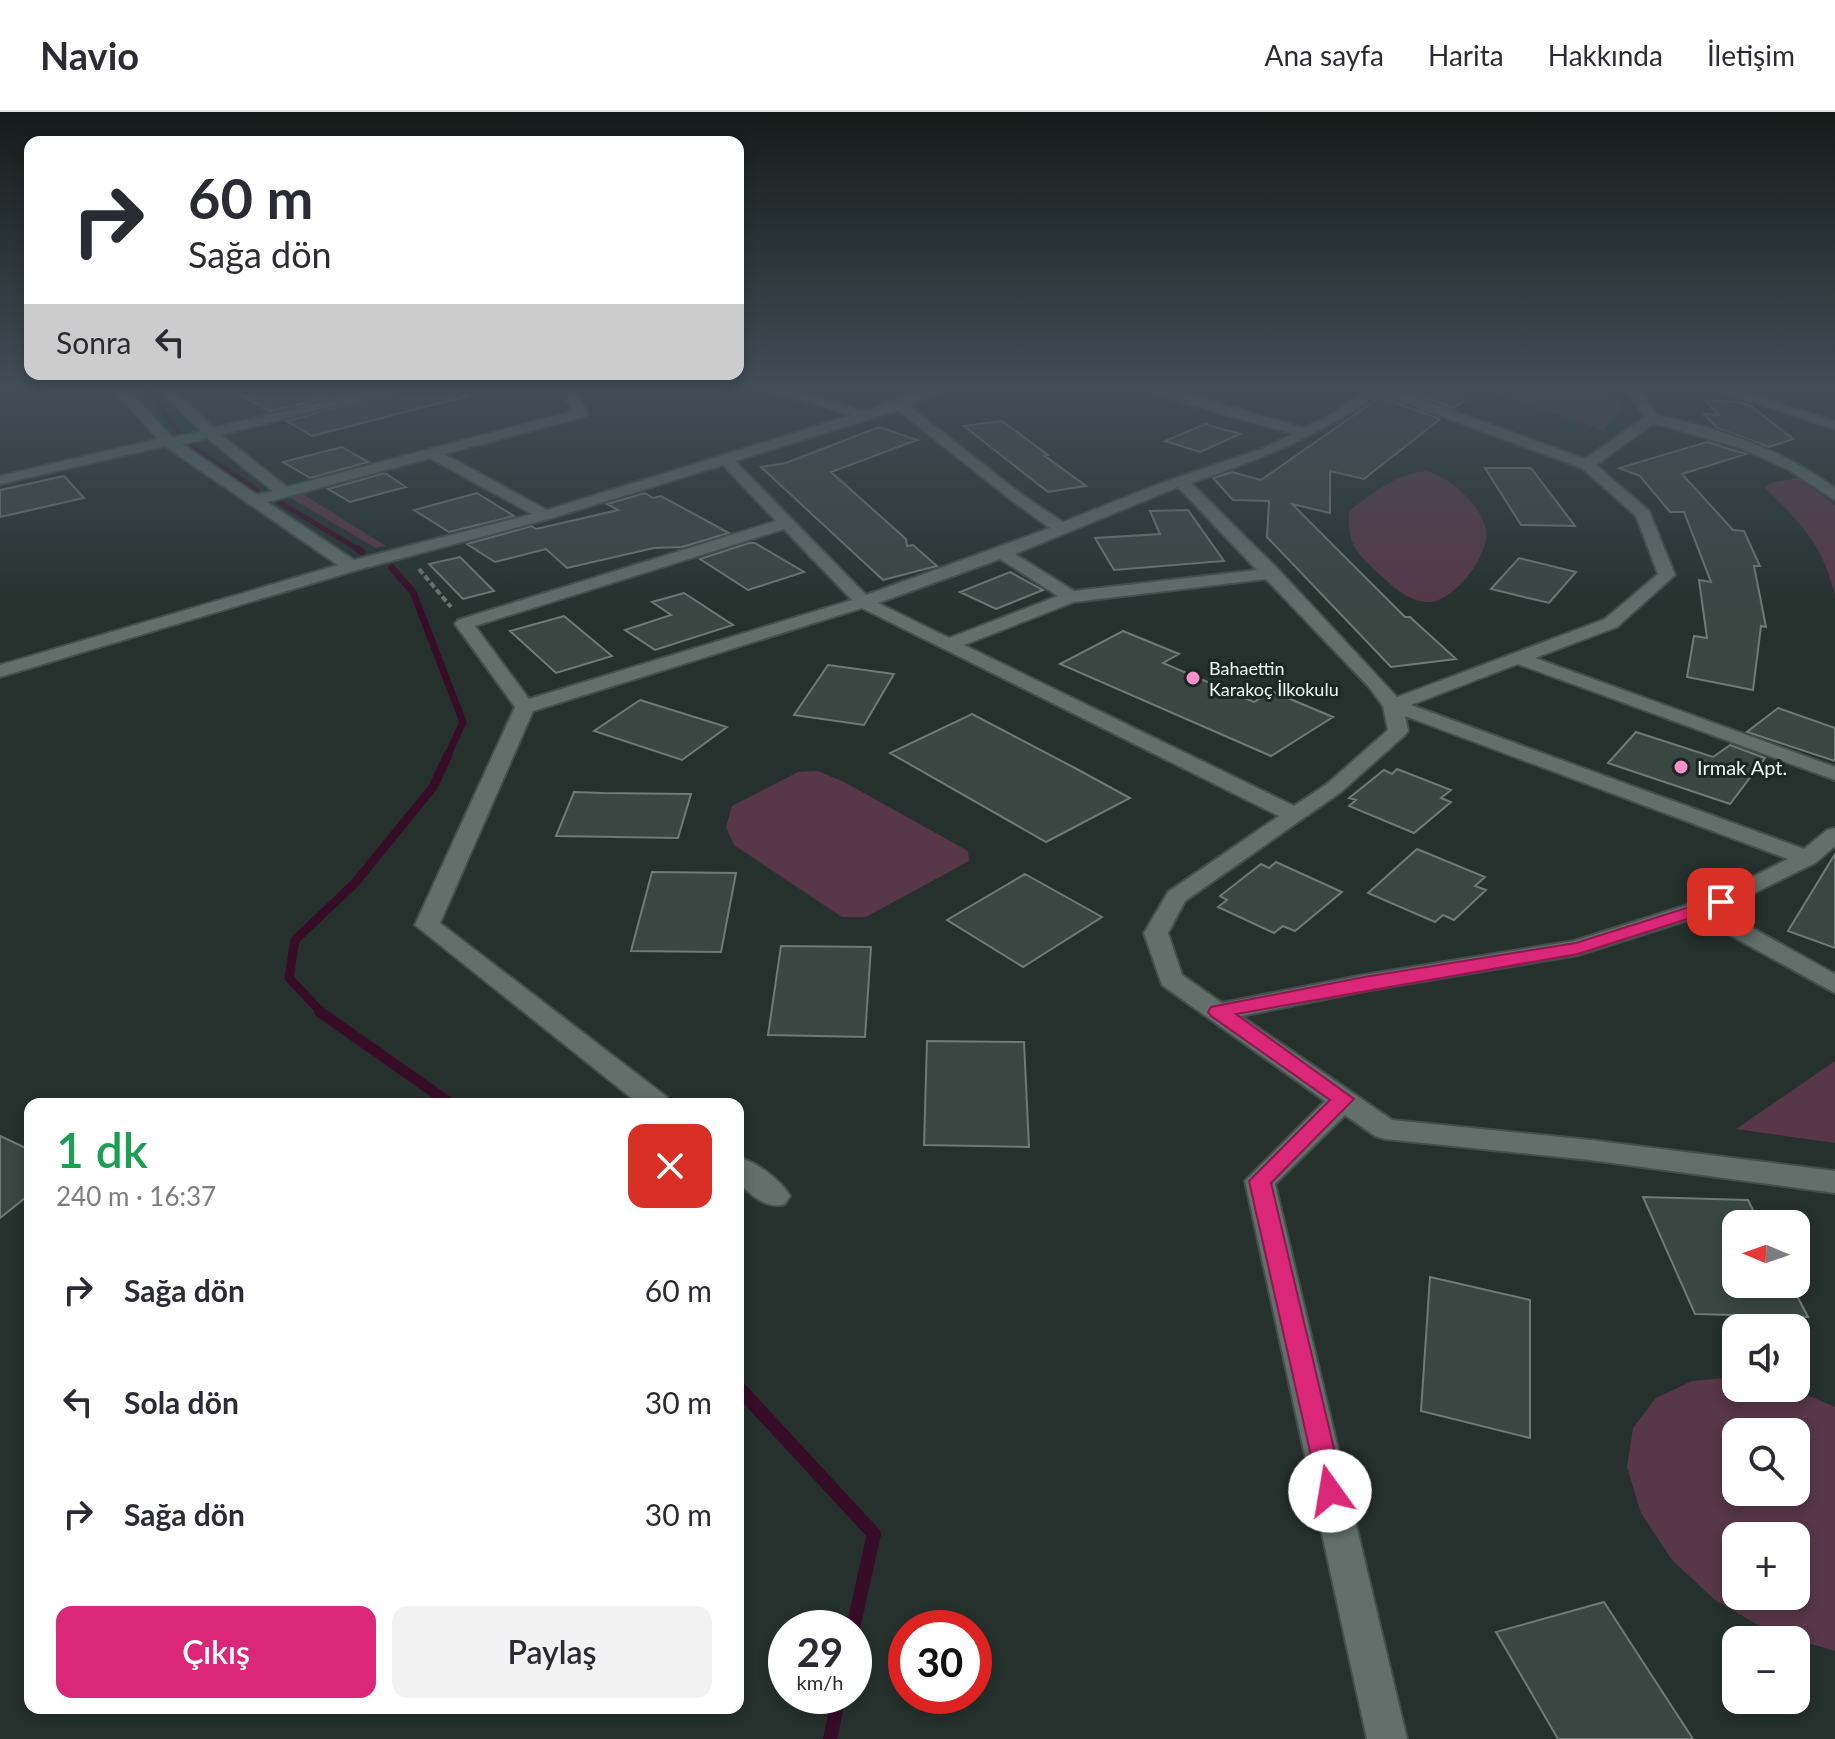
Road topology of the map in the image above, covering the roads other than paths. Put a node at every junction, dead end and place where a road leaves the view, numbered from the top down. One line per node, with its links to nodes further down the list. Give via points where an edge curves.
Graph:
1 (76, 463): 16 (street)
2 (199, 463): 20 (street)
3 (247, 463): 18 (street)
4 (393, 463): 18 (street)
5 (449, 463): 21 (street)
6 (712, 463): 21 (street)
7 (729, 463): 22 (street)
8 (973, 463): 23 (street)
9 (1235, 463): 17 (street)
10 (1581, 463): 13 (street)
11 (1590, 463): 13 (street)
12 (1783, 463): 14 (street)
13 (1587, 465): 31 (street, via 1643,514 1667,575 1611,623)
14 (1812, 476): 15 (street); 19 (street)
15 (1835, 478)
16 (0, 480)
17 (1181, 481): 23 (street); 26 (street)
18 (283, 492): 20 (street)
19 (1835, 495)
20 (253, 501): 25 (street)
21 (546, 515): 25 (street)
22 (787, 523): 28 (street); 35 (street, via 464,624)
23 (1061, 528): 24 (street)
24 (1002, 553): 27 (street); 28 (street)
25 (351, 566): 32 (street)
26 (1272, 573): 27 (street); 34 (street)
27 (1071, 597): 29 (street)
28 (863, 602): 29 (street); 35 (street)
29 (949, 644): 37 (street)
30 (0, 652): 32 (street)
31 (1518, 658): 34 (street); 36 (street)
32 (24, 664): 33 (street)
33 (0, 671)
34 (1393, 705): 37 (street, via 1398,731); 39 (street)
35 (525, 707): 43 (street, via 427,925)
36 (1835, 774)
37 (1295, 815): 42 (street, via 1176,897 1156,933 1171,979)
38 (1835, 835): 39 (street)
39 (1807, 858): 40 (street)
40 (1700, 909): 41 (street); 42 (street, via 1578,948)
41 (1835, 985)
42 (1218, 1012): 44 (street)
43 (649, 1098)
44 (1344, 1099): 46 (street, via 1385,1129); 48 (street, via 1260,1181)
45 (744, 1172): 47 (street)
46 (1835, 1182)
47 (775, 1196)
48 (1387, 1739)

